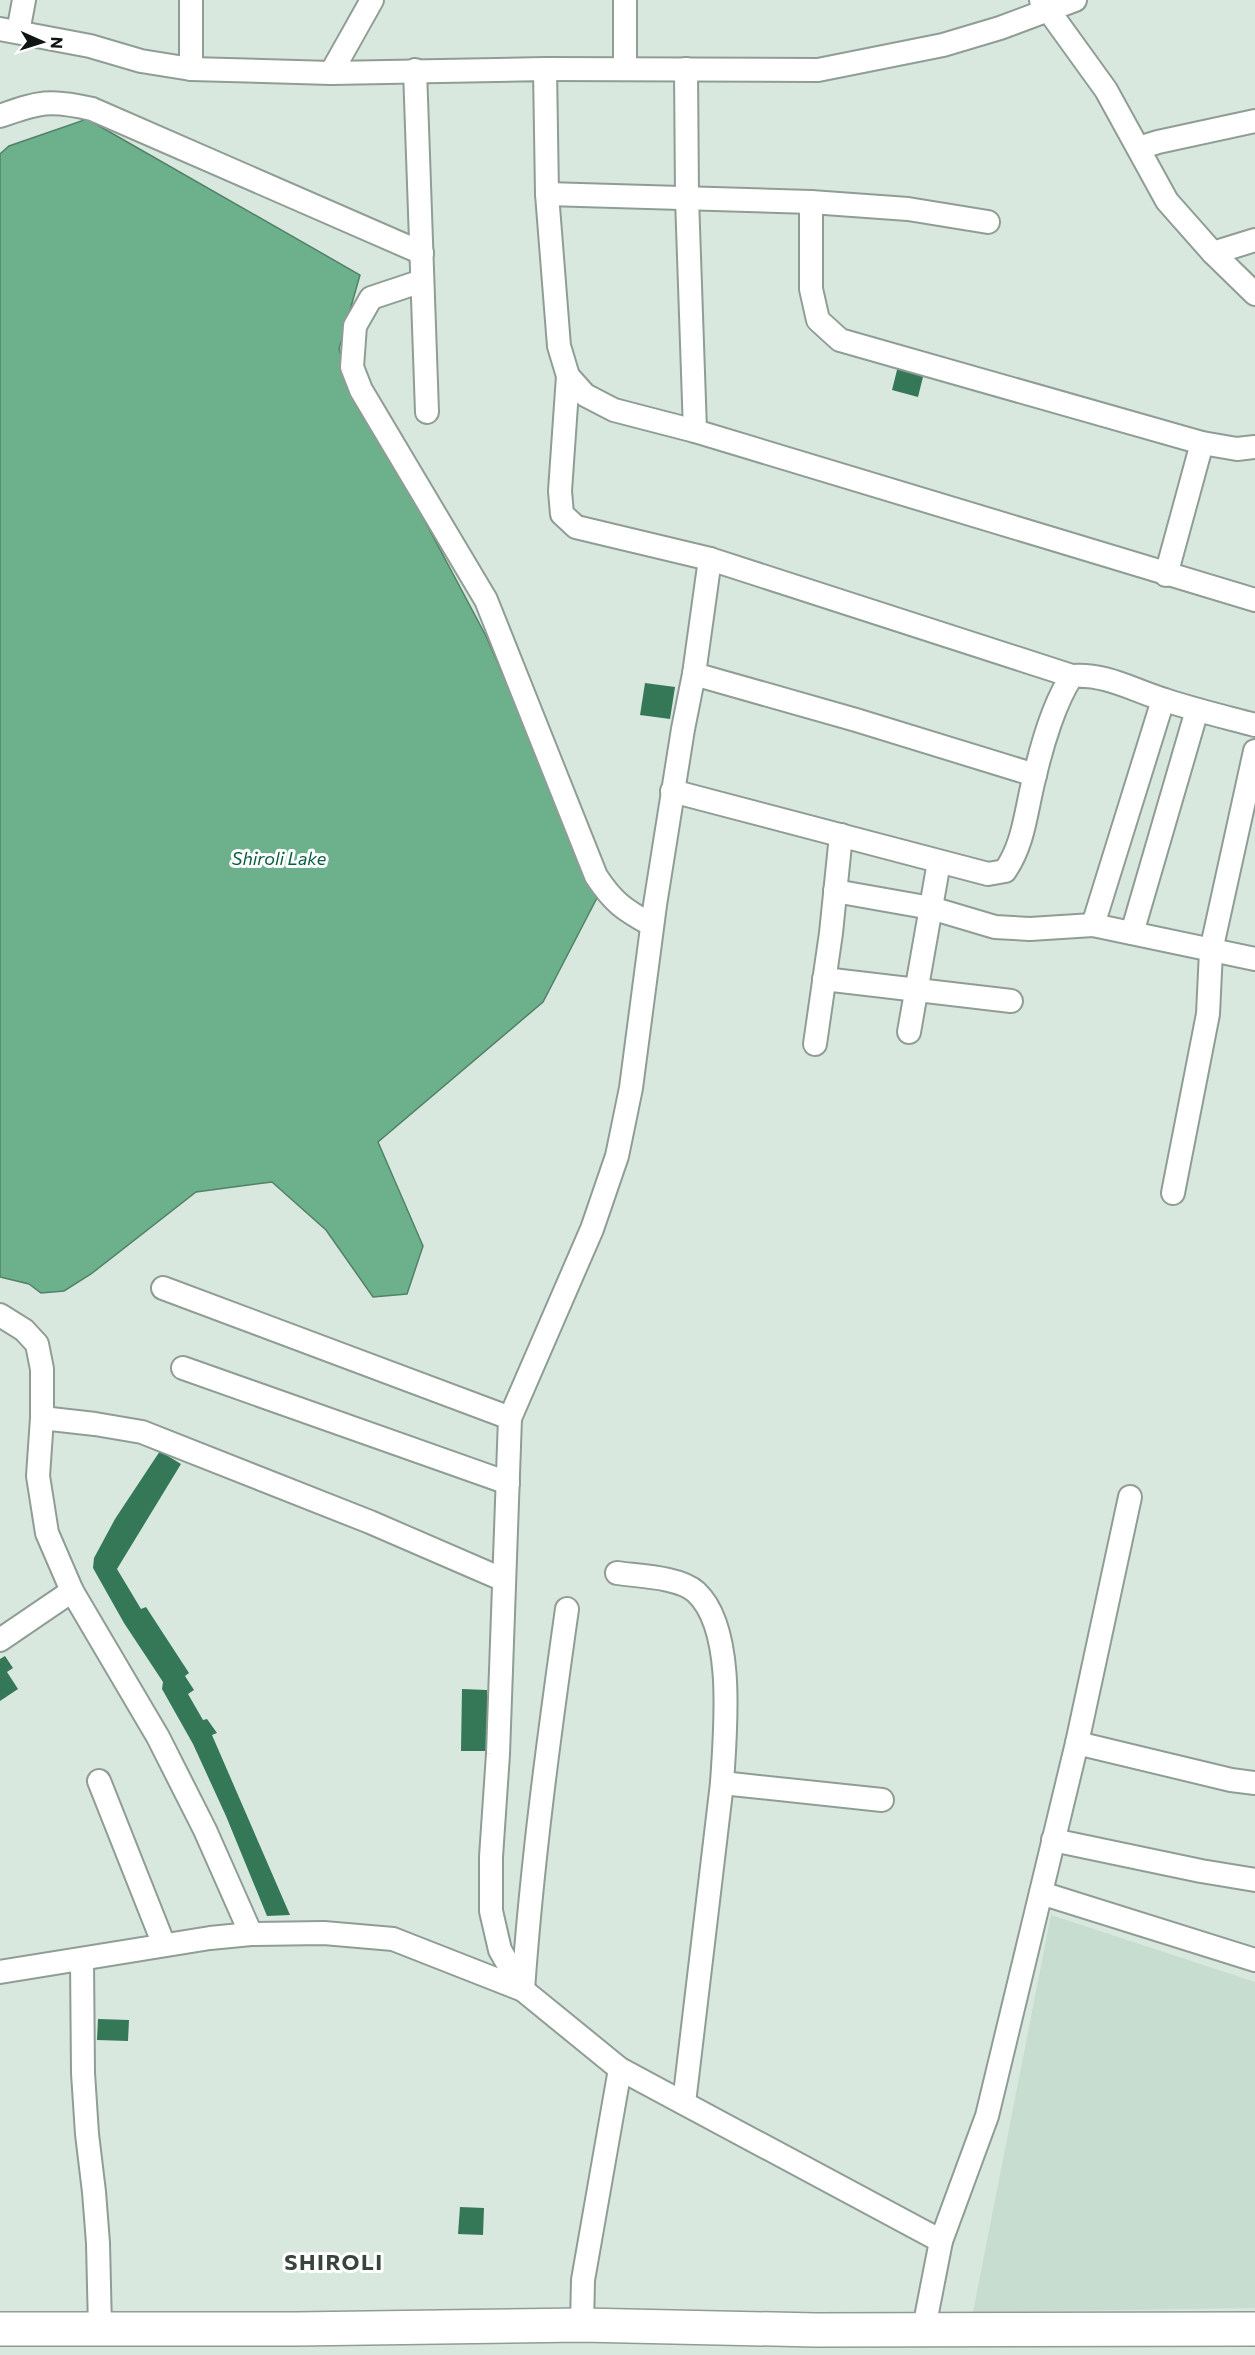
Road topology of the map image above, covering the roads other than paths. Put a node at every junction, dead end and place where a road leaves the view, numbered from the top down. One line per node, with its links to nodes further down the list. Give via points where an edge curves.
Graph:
1 (24, 0): 7 (street)
2 (191, 0): 9 (street)
3 (372, 0): 13 (street)
4 (625, 0): 8 (street)
5 (1076, 0): 6 (street)
6 (1044, 5): 11 (street, via 943,45 818,70); 16 (street, via 1106,90)
7 (9, 30): 9 (street)
8 (625, 68): 10 (street); 11 (street)
9 (190, 69): 13 (street)
10 (545, 69): 12 (street); 17 (street)
11 (686, 69): 18 (street)
12 (415, 70): 13 (street); 22 (street)
13 (331, 73)
14 (0, 116): 22 (street, via 32,105 61,102 92,109)
15 (1255, 121): 16 (street)
16 (1139, 148): 23 (street, via 1167,201)
17 (547, 194): 18 (street); 26 (street, via 559,346)
18 (687, 198): 19 (street); 28 (street)
19 (812, 202): 20 (street, via 908,209); 29 (street, via 811,289 818,320 840,339)
20 (988, 222)
21 (1255, 240): 23 (street)
22 (422, 253): 24 (street)
23 (1213, 253): 25 (street)
24 (422, 281): 27 (street); 46 (street, via 371,298 356,327 352,368 361,390 486,600 596,876 610,897 628,913)
25 (1255, 294)
26 (568, 376): 28 (street, via 585,395 614,410); 31 (street, via 562,514 576,527)
27 (427, 412)
28 (694, 431): 32 (street)
29 (1202, 443): 30 (street, via 1237,449); 32 (street)
30 (1255, 447)
31 (710, 559): 34 (street); 35 (street)
32 (1166, 575): 33 (street)
33 (1255, 600)
34 (694, 674): 40 (street); 41 (street)
35 (1072, 676): 36 (street, via 1107,679); 40 (street, via 1063,689)
36 (1163, 700): 37 (street); 47 (street)
37 (1197, 710): 38 (street); 48 (street)
38 (1255, 725)
39 (1255, 751): 49 (street)
40 (1035, 775): 43 (street, via 1022,837 1005,871 988,874)
41 (672, 791): 42 (street); 46 (street)
42 (840, 835): 43 (street); 44 (street)
43 (939, 862): 45 (street)
44 (836, 891): 45 (street); 51 (street)
45 (931, 908): 47 (street, via 995,927); 52 (street)
46 (652, 925): 61 (street, via 631,1088 617,1156 592,1229)
47 (1094, 925): 48 (street)
48 (1132, 933): 49 (street)
49 (1211, 951): 50 (street); 56 (street, via 1208,1014)
50 (1255, 959)
51 (824, 979): 52 (street); 55 (street)
52 (917, 991): 53 (street); 54 (street)
53 (1011, 1001)
54 (909, 1032)
55 (815, 1044)
56 (1173, 1193)
57 (163, 1288): 61 (street)
58 (0, 1315): 60 (street, via 37,1344 42,1369)
59 (183, 1368): 62 (street)
60 (42, 1418): 65 (street, via 142,1432); 66 (street, via 38,1476 47,1533)
61 (510, 1418): 62 (street)
62 (508, 1483): 65 (street)
63 (1130, 1497): 69 (street)
64 (617, 1573): 71 (street, via 666,1579 696,1592 716,1620 724,1666)
65 (504, 1580): 82 (street, via 491,1911 500,1950)
66 (72, 1591): 68 (street); 77 (street, via 158,1737)
67 (567, 1609): 82 (street, via 541,1788)
68 (0, 1640)
69 (1077, 1743): 72 (street); 74 (street)
70 (99, 1781): 78 (street)
71 (722, 1783): 73 (street); 84 (street)
72 (1255, 1783)
73 (882, 1800)
74 (1053, 1840): 75 (street); 76 (street)
75 (1255, 1880)
76 (1041, 1893): 80 (street); 85 (street, via 987,2116)
77 (251, 1934): 78 (street); 82 (street, via 324,1933 393,1940)
78 (164, 1945): 79 (street)
79 (82, 1960): 81 (street); 87 (street, via 83,2073 98,2243)
80 (1255, 1960)
81 (0, 1972)
82 (523, 1990): 83 (street)
83 (620, 2069): 84 (street); 86 (street, via 583,2280)
84 (684, 2103): 85 (street)
85 (941, 2241): 88 (street)
86 (582, 2325): 87 (highway); 88 (highway)
87 (100, 2328): 89 (highway)
88 (924, 2328): 90 (highway)
89 (0, 2329)
90 (1255, 2329)

